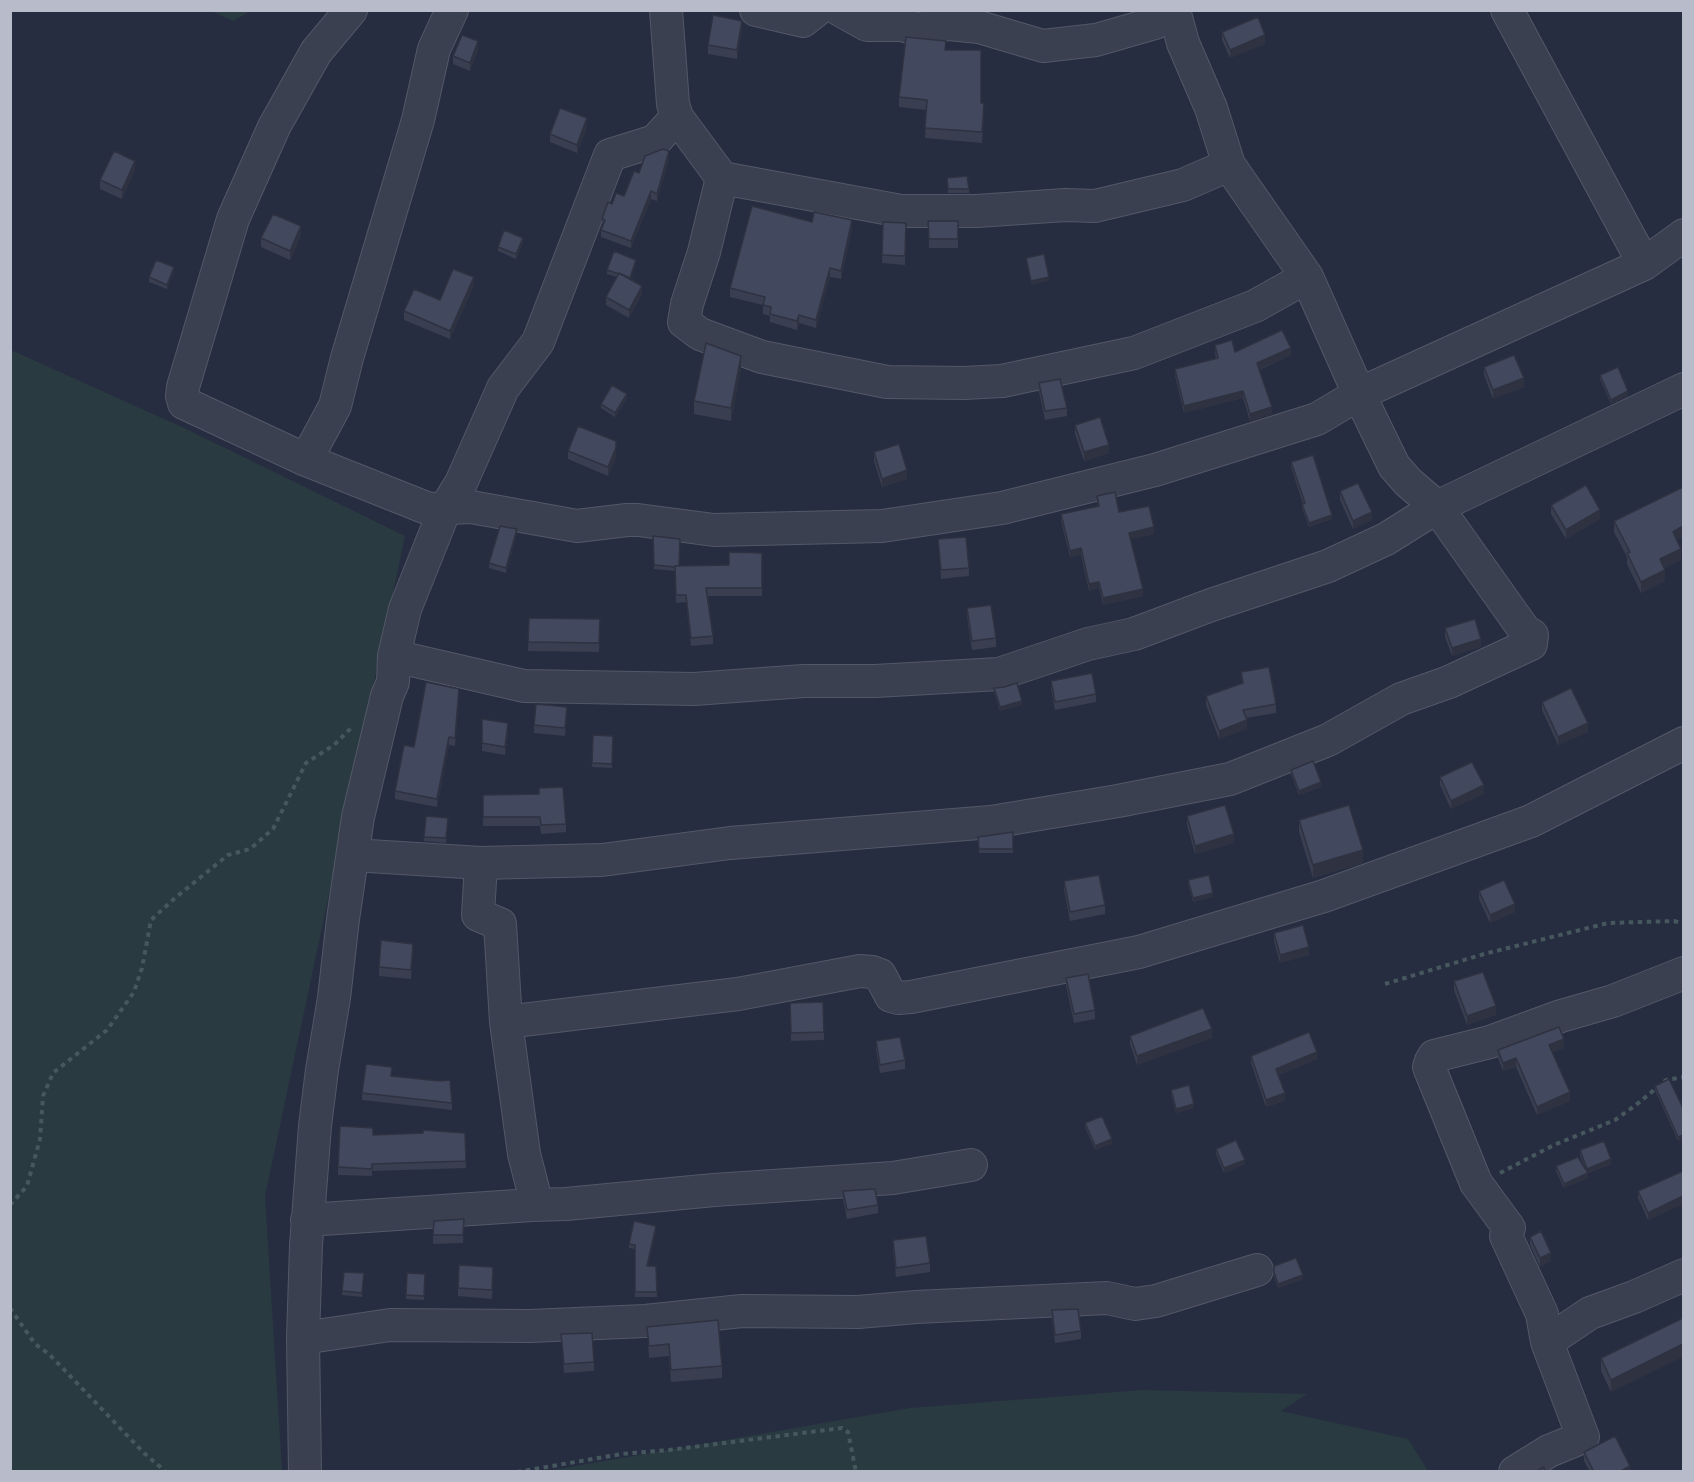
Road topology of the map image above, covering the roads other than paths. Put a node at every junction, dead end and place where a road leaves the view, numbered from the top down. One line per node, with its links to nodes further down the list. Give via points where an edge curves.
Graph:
1 (351, 10): 20 (street, via 316,52 274,127 233,219 182,396 184,403)
2 (452, 10): 20 (street, via 434,50 418,120 335,406)
3 (666, 10): 12 (street)
4 (756, 10): 5 (street, via 803,21)
5 (817, 10)
6 (840, 10): 11 (street, via 867,25)
7 (1166, 10): 10 (street, via 1155,23 1096,40 1043,46)
8 (1174, 10): 13 (street)
9 (1507, 10): 16 (street)
10 (950, 17): 11 (street, via 917,29)
11 (904, 18)
12 (677, 117): 14 (street); 22 (street, via 655,141 610,156 538,342 503,388 461,483)
13 (1229, 165): 14 (street, via 1183,185 1095,206 977,211 901,211); 17 (street)
14 (722, 178): 17 (street, via 684,322 700,334 762,357 887,382 1002,381 1134,353 1255,306)
15 (1683, 235): 16 (street)
16 (1644, 264): 19 (street)
17 (1307, 277): 19 (street)
18 (1683, 389): 21 (street)
19 (1359, 394): 21 (street, via 1394,466); 22 (street, via 1317,419 1155,470 1002,508 882,526 714,530 627,520 577,526 471,507)
20 (306, 460): 22 (street, via 429,509)
21 (1437, 507): 23 (street, via 1386,539 1328,566 1134,634 1088,644 999,674 694,688 524,687); 26 (street, via 1525,631 1532,635 1530,644 1449,682 1401,699 1328,740 1230,779 991,822 730,843 602,860)
22 (445, 509): 23 (street, via 405,609)
23 (394, 656): 25 (street, via 393,682 358,817)
24 (1683, 743): 28 (street, via 1531,821 1324,896 1139,951 911,997 891,996 880,975 861,971 738,994)
25 (353, 855): 26 (street); 31 (street, via 315,1126)
26 (481, 863): 28 (street, via 478,915 500,924)
27 (1683, 973): 35 (street, via 1490,1042 1434,1056 1429,1067 1476,1183 1509,1228 1506,1236 1542,1314)
28 (506, 1022): 30 (street, via 524,1154 533,1190)
29 (971, 1165): 30 (street, via 893,1178)
30 (532, 1205): 31 (street)
31 (308, 1221): 34 (street)
32 (1257, 1270): 34 (street, via 1135,1304 1107,1298 858,1312 742,1311 633,1322 530,1326 390,1325)
33 (1683, 1275): 35 (street, via 1590,1313)
34 (303, 1338): 36 (street)
35 (1547, 1341): 37 (street, via 1583,1437 1549,1451)
36 (306, 1472)
37 (1515, 1472)

